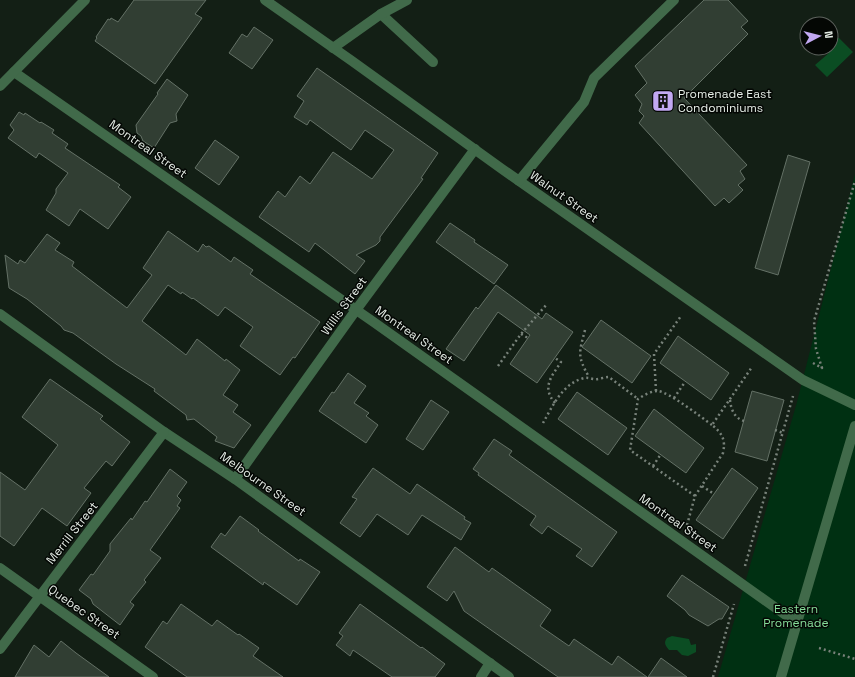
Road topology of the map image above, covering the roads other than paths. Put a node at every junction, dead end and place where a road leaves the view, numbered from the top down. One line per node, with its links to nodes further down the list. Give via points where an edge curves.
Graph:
1 (85, 0): 8 (street)
2 (265, 0): 6 (street, Walnut Street)
3 (406, 0): 5 (street)
4 (674, 0): 11 (street, via 594,78 584,102)
5 (382, 14): 6 (street); 7 (street)
6 (333, 48): 10 (street, Walnut Street)
7 (433, 62)
8 (14, 72): 9 (street); 12 (street, Montreal Street)
9 (0, 86)
10 (475, 149): 11 (street, Walnut Street); 12 (street, Willis Street)
11 (519, 181): 14 (street, Walnut Street, via 803,380)
12 (356, 310): 17 (street, Willis Street); 20 (street, Montreal Street)
13 (0, 314): 16 (street, Melbourne Street)
14 (855, 405)
15 (855, 426): 20 (street)
16 (164, 432): 17 (street, Melbourne Street); 19 (street, Merrill Street)
17 (235, 479): 22 (street, Melbourne Street)
18 (0, 568): 19 (street, Quebec Street)
19 (40, 596): 21 (street, Merrill Street); 23 (street, Quebec Street)
20 (797, 623): 26 (street)
21 (0, 649)
22 (490, 663): 24 (street); 25 (street, Melbourne Street)
23 (153, 677)
24 (481, 677)
25 (509, 677)
26 (781, 677)

